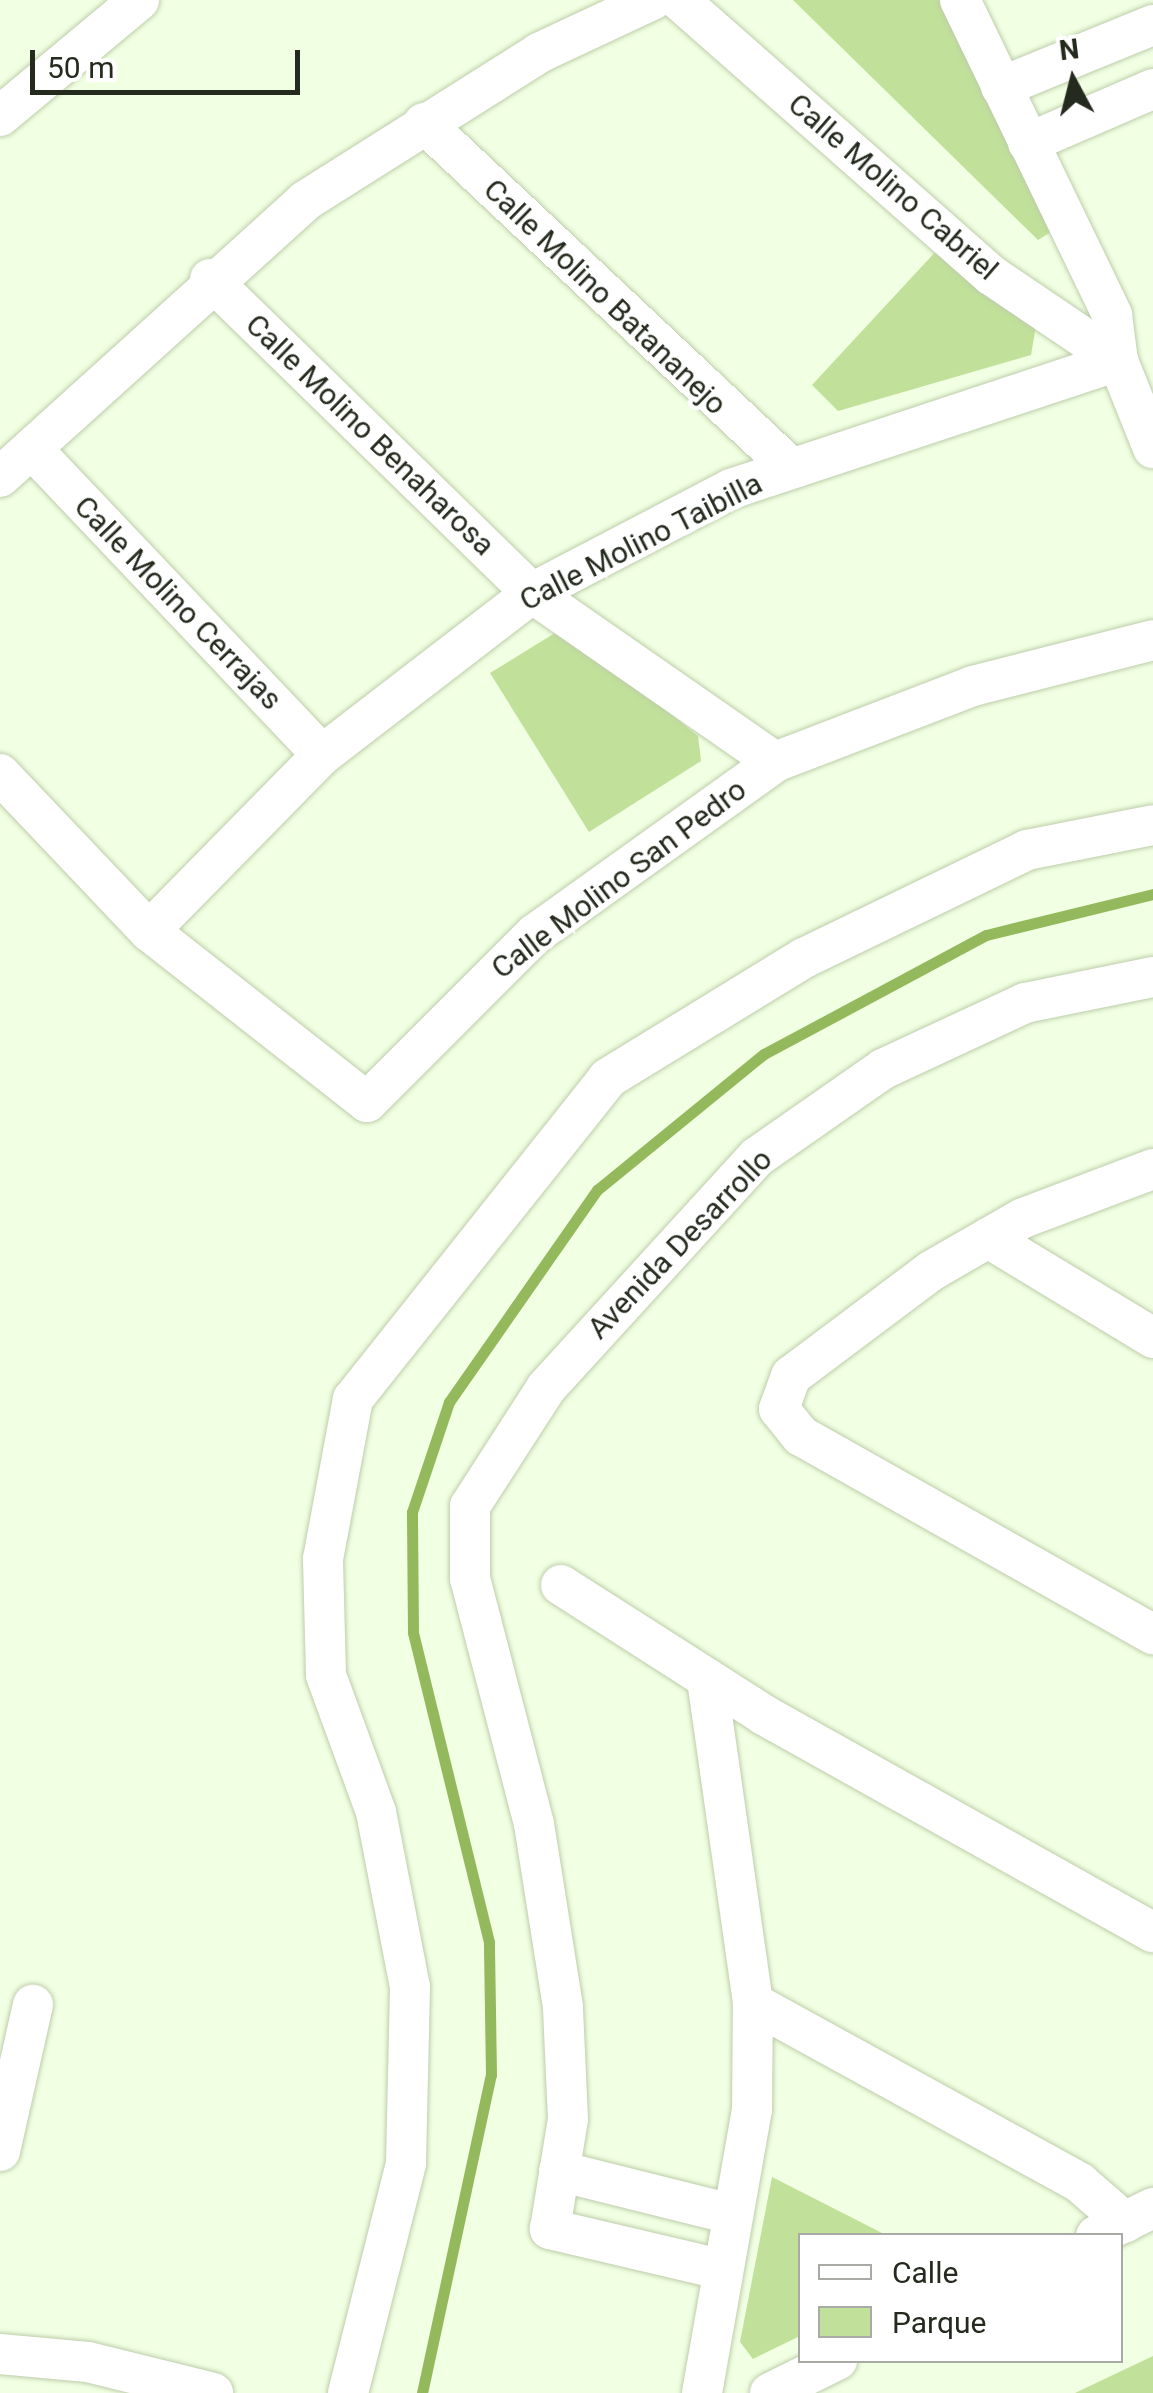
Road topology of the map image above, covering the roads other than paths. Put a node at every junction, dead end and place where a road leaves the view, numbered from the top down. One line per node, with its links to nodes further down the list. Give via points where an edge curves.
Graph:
1 (139, 0): 8 (street)
2 (652, 0): 9 (street)
3 (679, 0): 12 (street, Calle Molino Cabriel, via 991,275)
4 (960, 0): 6 (street)
5 (1153, 25): 6 (street)
6 (1001, 87): 10 (street)
7 (1153, 89): 10 (street)
8 (0, 116)
9 (424, 122): 11 (street, via 305,201); 15 (street, Calle Molino Batananejo)
10 (1028, 143): 12 (street, via 1112,315)
11 (210, 280): 14 (street); 17 (street, Calle Molino Benaharosa)
12 (1118, 360): 13 (street); 15 (street, Calle Molino Taibilla, via 1020,400)
13 (1153, 448)
14 (33, 450): 16 (street); 19 (street, Calle Molino Cerrajas)
15 (790, 468): 17 (street, Calle Molino Taibilla)
16 (0, 477)
17 (532, 594): 19 (street, Calle Molino Taibilla); 20 (street, Calle Molino Benaharosa)
18 (1153, 640): 20 (street, Calle Molino San Pedro, via 973,686)
19 (322, 755): 23 (street, Calle Molino Taibilla)
20 (775, 762): 23 (street, Calle Molino San Pedro, via 536,934 378,1099 356,1098)
21 (0, 774): 23 (street, Calle Molino San Pedro)
22 (1153, 825): 42 (street, via 1027,850 804,958 608,1078 353,1399 323,1559 326,1675 376,1812 410,1987 406,2163)
23 (149, 931)
24 (1153, 978): 35 (street, Avenida Desarrollo, via 1025,1003 883,1068 757,1157 546,1388 470,1506 470,1579 534,1824 560,1988 568,2119)
25 (1153, 1169): 26 (street)
26 (988, 1238): 27 (street); 29 (street, via 841,1334 791,1376 780,1409 802,1436)
27 (1153, 1338)
28 (561, 1585): 30 (street)
29 (1153, 1634)
30 (707, 1678): 31 (street); 32 (street)
31 (1153, 1932)
32 (753, 2004): 36 (street, via 752,2110); 37 (street, via 1080,2183)
33 (32, 2005): 34 (street)
34 (0, 2152)
35 (559, 2171): 36 (street); 38 (street, Avenida Desarrollo, via 550,2229)
36 (732, 2214): 38 (street)
37 (1125, 2222)
38 (720, 2269): 43 (street)
39 (0, 2354): 41 (street, via 88,2362)
40 (831, 2363): 44 (street)
41 (213, 2393)
42 (348, 2393)
43 (702, 2393)
44 (770, 2393)

